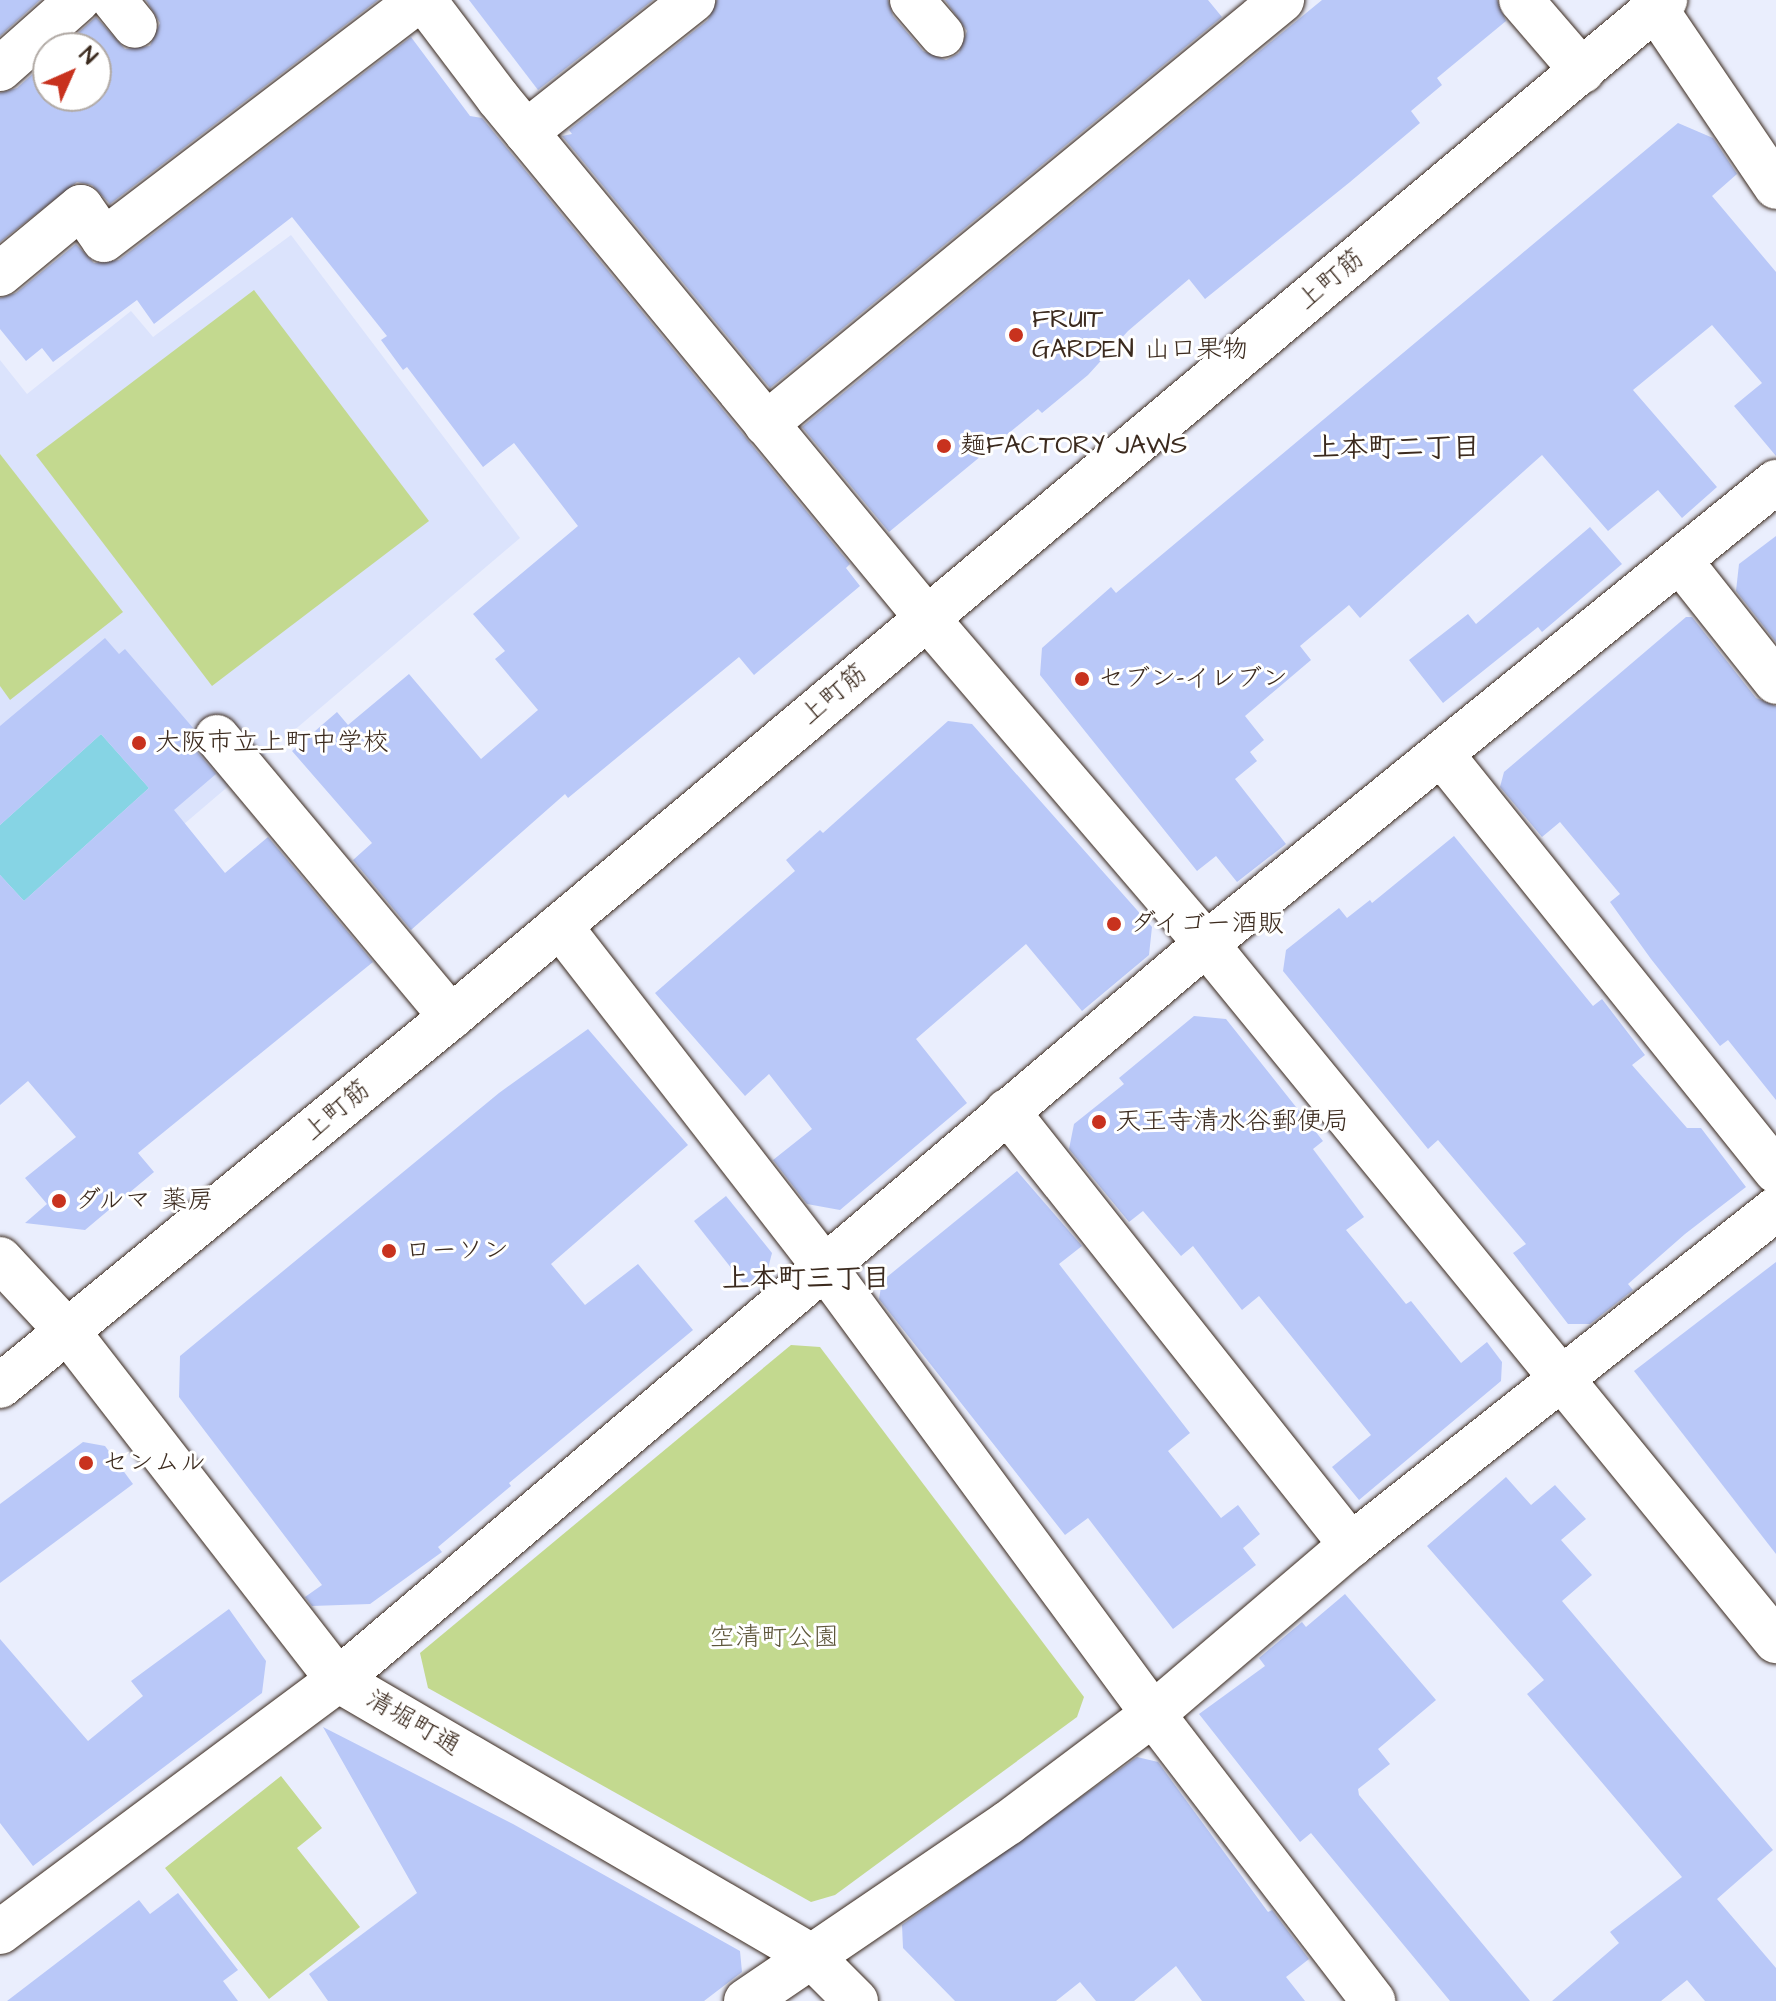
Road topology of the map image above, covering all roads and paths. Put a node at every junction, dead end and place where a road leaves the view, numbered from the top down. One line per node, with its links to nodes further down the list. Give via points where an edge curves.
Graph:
1 (78, 0): 9 (street)
2 (693, 0): 11 (street)
3 (912, 0): 8 (street)
4 (1521, 0): 10 (street)
5 (416, 4): 11 (street); 13 (street, via 104,240 81,207)
6 (1660, 4): 10 (street, 上町筋); 12 (street)
7 (1260, 7): 14 (street)
8 (942, 35)
9 (0, 69)
10 (1582, 71): 17 (street, 上町筋)
11 (526, 132): 14 (street)
12 (1776, 187)
13 (0, 274)
14 (766, 424): 17 (street)
15 (1776, 482): 16 (street)
16 (1681, 562): 18 (street); 20 (street)
17 (927, 618): 21 (street, 上町筋); 22 (street)
18 (1776, 682)
19 (217, 737): 23 (street)
20 (1443, 756): 22 (street); 25 (street)
21 (560, 926): 23 (street, 上町筋); 28 (street)
22 (1206, 944): 24 (street); 30 (street)
23 (451, 1017): 29 (street, 上町筋)
24 (1007, 1111): 28 (street); 32 (street)
25 (1776, 1171)
26 (1776, 1209): 30 (street)
27 (0, 1259): 29 (street, 清堀町通)
28 (823, 1265): 34 (street); 35 (street)
29 (69, 1333): 31 (street, 上町筋); 34 (street, 清堀町通)
30 (1562, 1383): 32 (street); 33 (street)
31 (0, 1386)
32 (1351, 1545): 35 (street)
33 (1776, 1641)
34 (338, 1680): 36 (street); 37 (street, 清堀町通)
35 (1153, 1714): 37 (street, via 862,1926); 40 (street)
36 (0, 1932)
37 (810, 1955): 38 (street); 39 (street, 清堀町通)
38 (746, 2001)
39 (856, 2001)
40 (1373, 2001)

